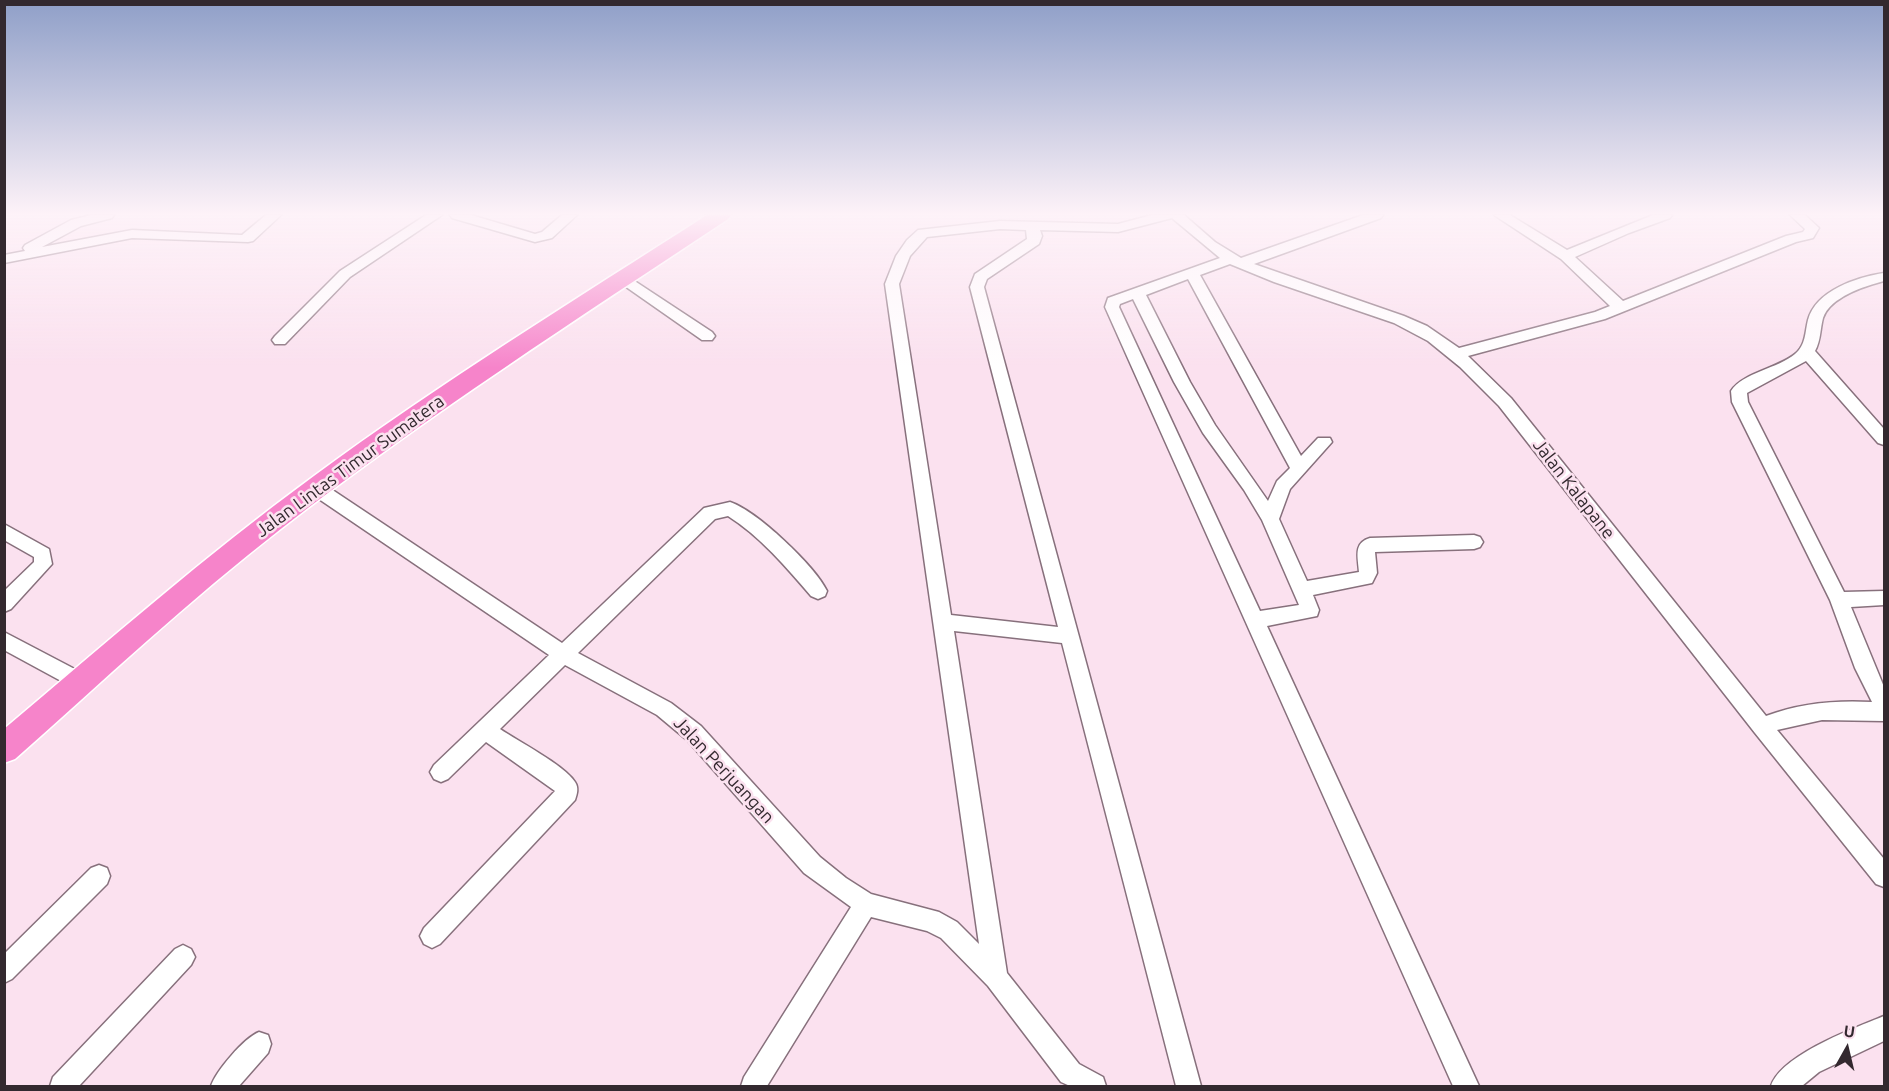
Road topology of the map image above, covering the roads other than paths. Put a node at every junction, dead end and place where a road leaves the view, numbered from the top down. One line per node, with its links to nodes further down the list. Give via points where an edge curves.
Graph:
1 (359, 266): 15 (street, via 336,281)
2 (643, 266): 11 (highway, Jalan Lintas Timur Sumatera)
3 (898, 266): 31 (street, via 892,284)
4 (996, 266): 32 (street, via 980,276 977,287)
5 (1219, 266): 9 (street)
6 (1251, 266): 17 (street, Jalan Kalapane, via 1424,331)
7 (1576, 266): 13 (street)
8 (1725, 266): 13 (street)
9 (1192, 273): 12 (street); 20 (street)
10 (1884, 277): 16 (street, via 1830,299 1819,311)
11 (624, 279): 14 (street); 21 (highway, Jalan Lintas Timur Sumatera, via 420,413)
12 (1137, 292): 22 (street, via 1209,429 1251,485); 30 (street, via 1113,301 1112,307)
13 (1621, 308): 17 (street)
14 (707, 336)
15 (280, 340)
16 (1807, 352): 18 (street); 28 (street, via 1749,383 1739,391 1740,402)
17 (1457, 354): 38 (street, Jalan Kalapane, via 1505,402)
18 (1884, 439)
19 (1324, 442): 20 (street)
20 (1299, 469): 22 (street, via 1283,486)
21 (316, 488): 34 (street, Jalan Perjuangan); 35 (highway, Jalan Lintas Timur Sumatera)
22 (1270, 519): 25 (street)
23 (4, 531): 29 (street, via 43,554 43,564)
24 (1474, 542): 25 (street, via 1370,545 1366,548 1365,578)
25 (1302, 589): 30 (street, via 1310,610)
26 (818, 591): 34 (street, via 786,554 741,516 730,509 717,510 704,518)
27 (1884, 598): 28 (street)
28 (1839, 600): 36 (street)
29 (4, 604)
30 (1254, 620): 57 (street)
31 (943, 622): 32 (street); 48 (street)
32 (1070, 636): 56 (street)
33 (4, 640): 35 (street)
34 (563, 654): 39 (street); 44 (street, Jalan Perjuangan, via 679,720 812,865)
35 (81, 682): 40 (highway, Jalan Lintas Timur Sumatera)
36 (1884, 706)
37 (1884, 712): 38 (street, via 1822,710 1781,718)
38 (1762, 727): 43 (street, Jalan Kalapane)
39 (485, 730): 41 (street); 45 (street, via 556,778 567,793)
40 (4, 749)
41 (441, 772)
42 (99, 876): 47 (street)
43 (1884, 876)
44 (866, 904): 48 (street, Jalan Perjuangan, via 931,920 949,930); 54 (street)
45 (432, 936)
46 (183, 957): 52 (street)
47 (4, 971)
48 (996, 978): 51 (street, Jalan Perjuangan)
49 (1884, 1028): 58 (street, via 1810,1063)
50 (259, 1044): 53 (street)
51 (1067, 1080): 55 (street, Jalan Perjuangan)
52 (62, 1086)
53 (224, 1086)
54 (753, 1086)
55 (1094, 1086)
56 (1189, 1086)
57 (1466, 1086)
58 (1782, 1086)

